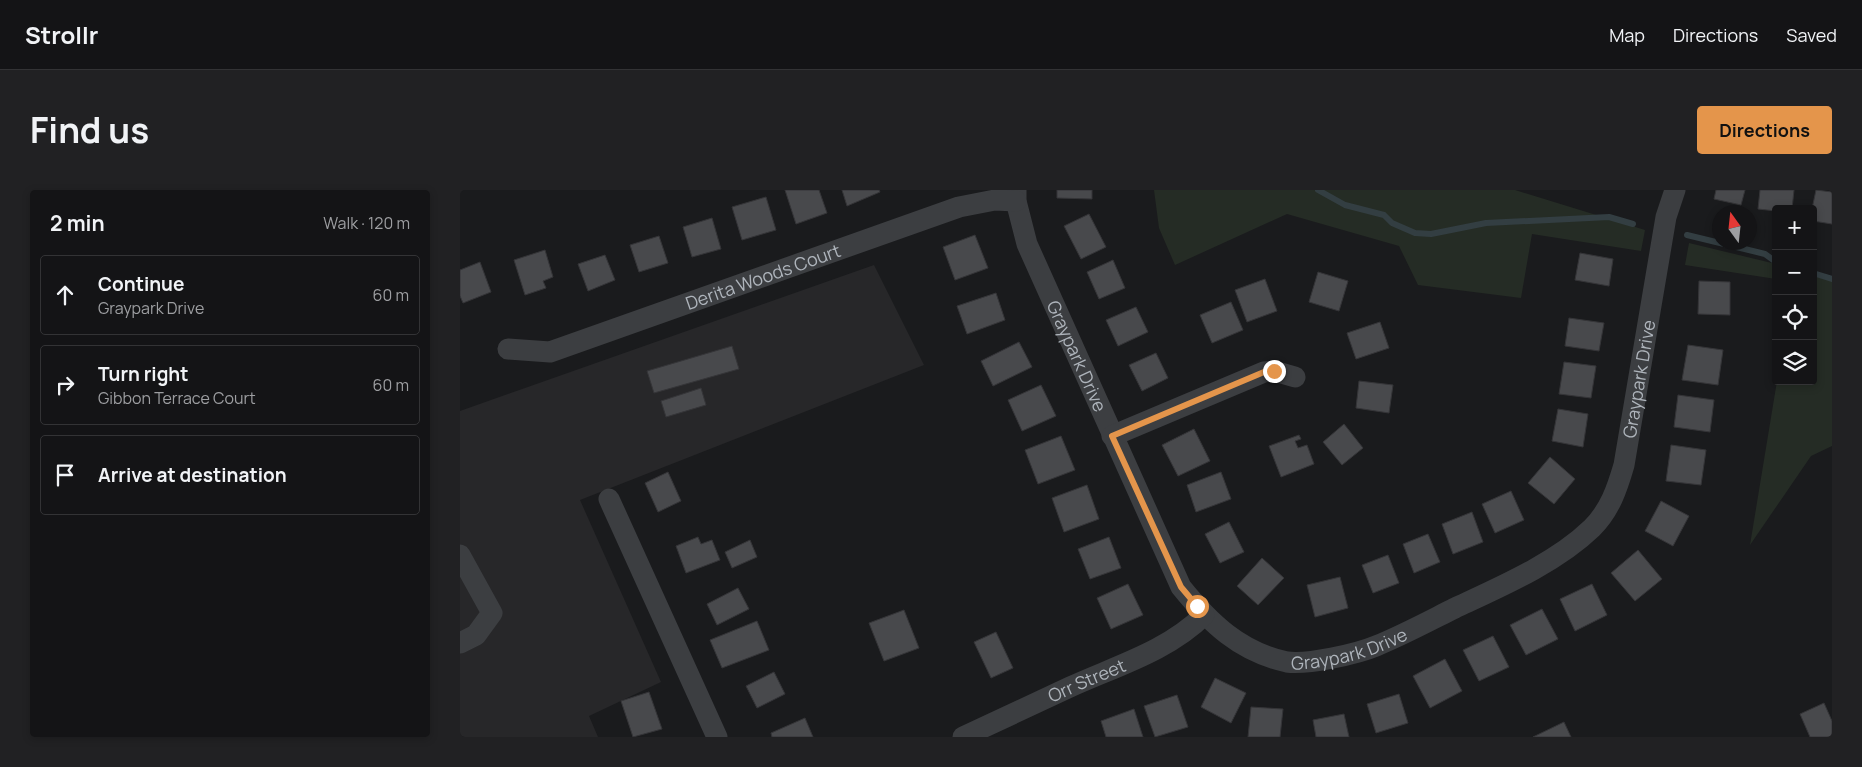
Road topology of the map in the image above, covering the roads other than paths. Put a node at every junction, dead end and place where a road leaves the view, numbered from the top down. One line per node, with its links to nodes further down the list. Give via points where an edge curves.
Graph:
1 (1675, 190): 8 (street, Graypark Drive, via 1666,217 1624,465 1615,496 1592,528 1572,545 1515,579 1375,646 1336,658 1289,662 1265,655 1218,629)
2 (1016, 195): 3 (street, Derita Woods Court, via 959,206 550,352); 5 (street, Graypark Drive, via 1027,244)
3 (508, 349)
4 (1295, 377): 5 (street, via 1274,371 1264,372)
5 (1112, 436): 8 (street, Graypark Drive, via 1181,587)
6 (609, 499): 10 (street)
7 (460, 555): 9 (street, via 492,613 476,635)
8 (1204, 615): 11 (street, Orr Street, via 1187,631 1140,658 1071,686)
9 (460, 643)
10 (717, 737)
11 (963, 737)

